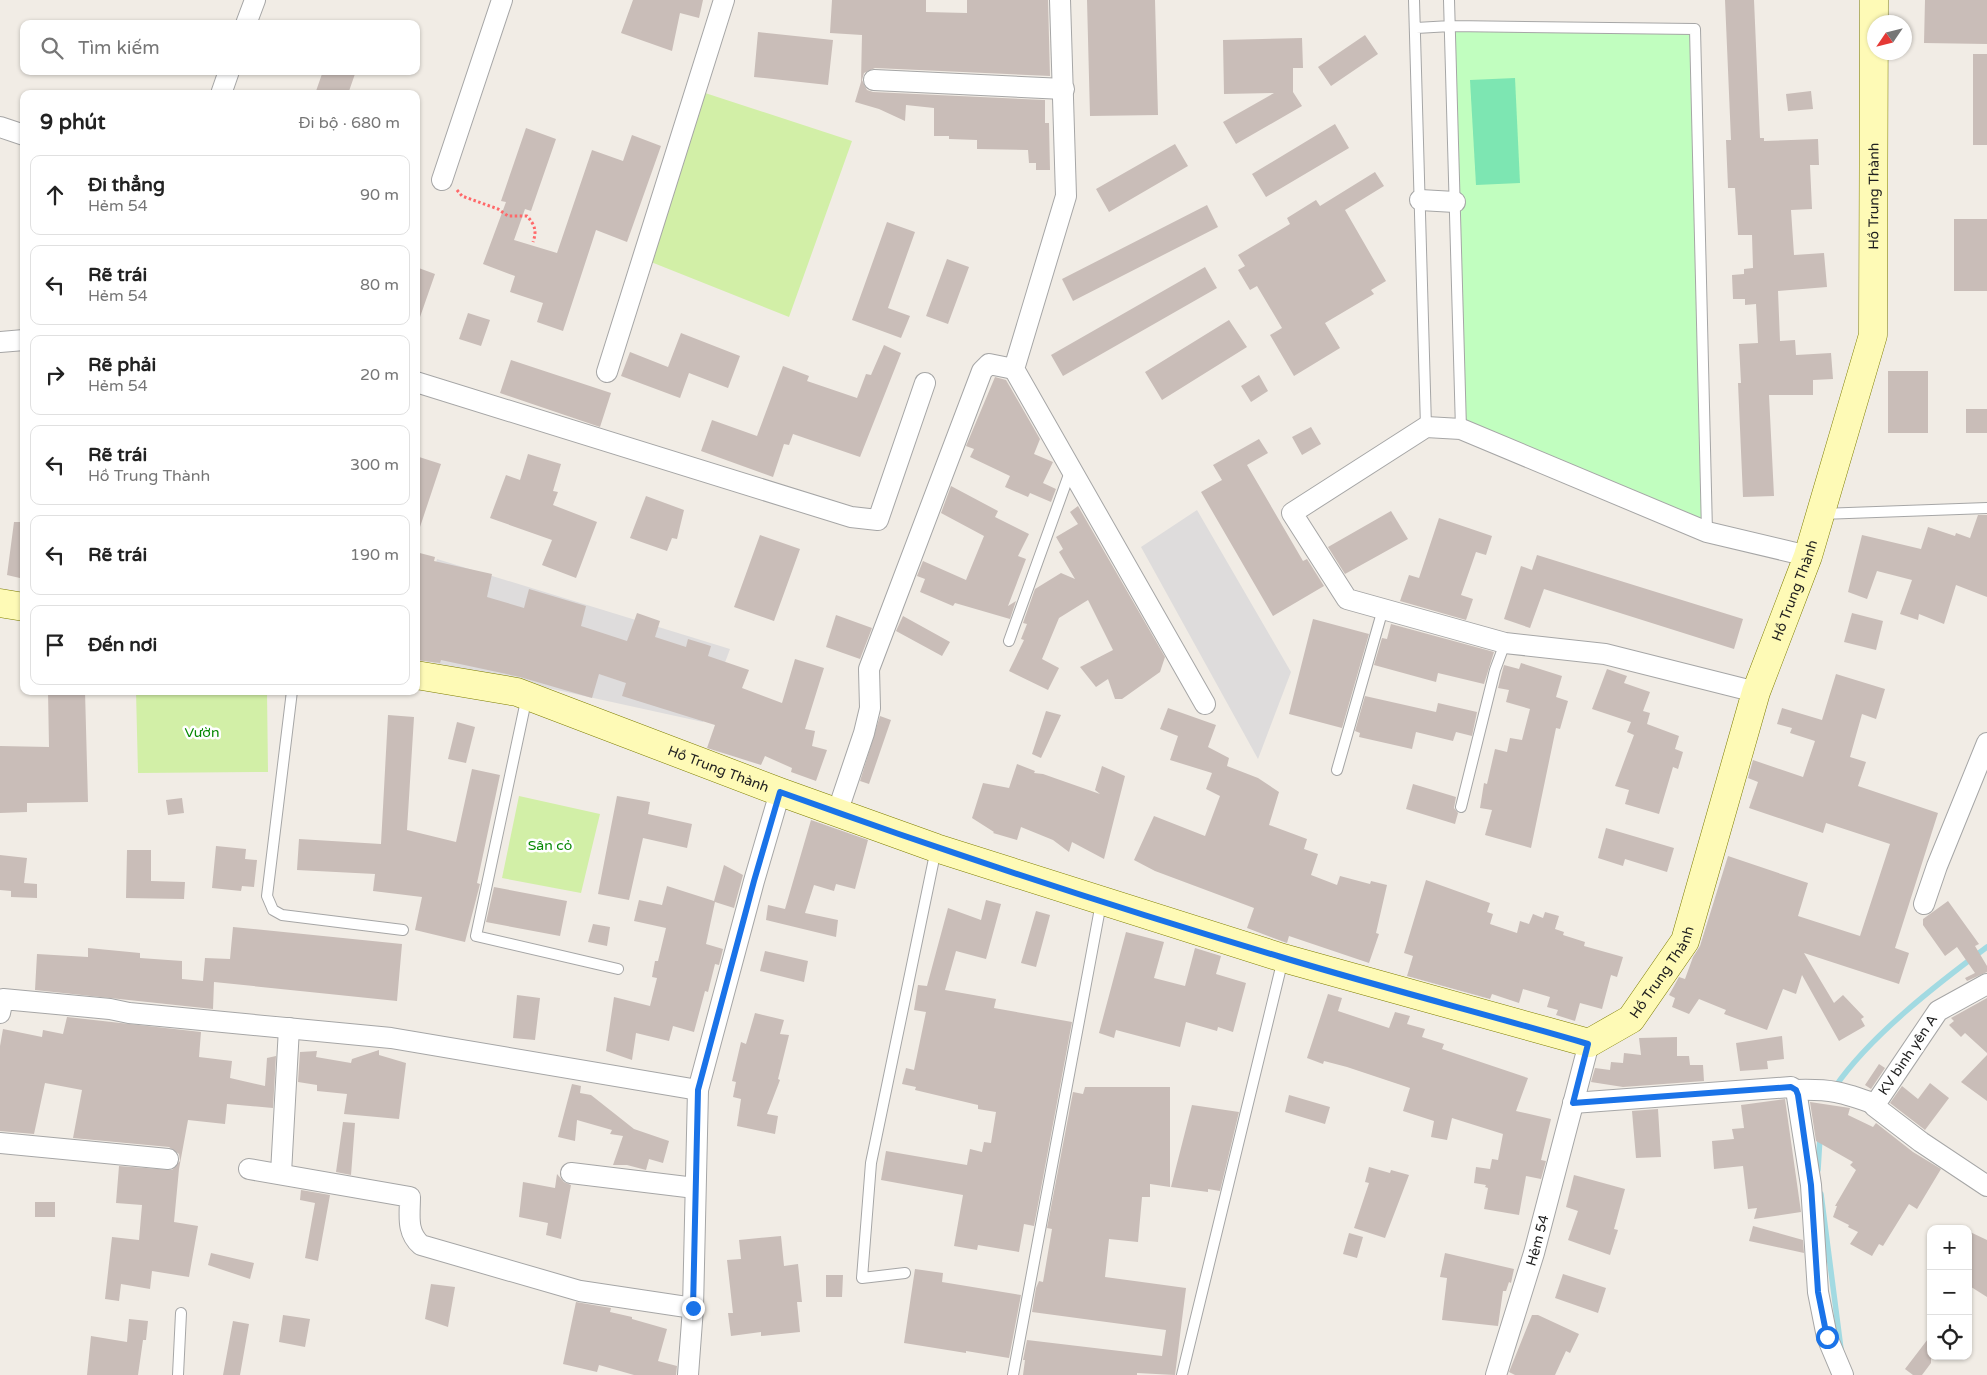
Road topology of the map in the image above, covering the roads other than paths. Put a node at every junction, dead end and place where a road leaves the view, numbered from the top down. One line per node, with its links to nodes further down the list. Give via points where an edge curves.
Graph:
1 (255, 0): 8 (street)
2 (502, 0): 17 (street)
3 (724, 0): 23 (street)
4 (1060, 0): 13 (street)
5 (1414, 0): 10 (lane)
6 (1450, 0): 9 (lane)
7 (1874, 0): 30 (street, Hồ Trung Thành, via 1872,335)
8 (248, 20)
9 (1451, 26): 10 (lane); 19 (lane); 31 (lane, via 1695,29)
10 (1416, 28): 18 (lane)
11 (228, 75): 14 (street)
12 (874, 80): 13 (street)
13 (1064, 89): 22 (street, via 1066,196)
14 (223, 90)
15 (0, 127): 16 (street)
16 (20, 134)
17 (442, 180)
18 (1420, 200): 19 (street); 26 (lane)
19 (1456, 202): 27 (lane)
20 (20, 340): 21 (street)
21 (0, 342)
22 (1014, 369): 28 (street); 47 (street, via 989,364 982,371 869,669 870,708)
23 (607, 372)
24 (420, 383): 25 (street, via 851,517 878,520)
25 (925, 383)
26 (1426, 427): 27 (street); 35 (street, via 1292,513 1347,599)
27 (1461, 429): 31 (street)
28 (1071, 468): 36 (lane); 42 (street)
29 (1987, 508): 30 (lane)
30 (1820, 514): 32 (street, Hồ Trung Thành)
31 (1707, 532): 32 (street)
32 (1808, 556): 39 (street, Hồ Trung Thành)
33 (0, 603): 34 (street)
34 (20, 606)
35 (1383, 609): 37 (street); 44 (lane)
36 (1009, 641)
37 (1504, 643): 39 (street, via 1605,654); 46 (lane)
38 (420, 676): 41 (street, Hồ Trung Thành)
39 (1756, 692): 57 (street, Hồ Trung Thành, via 1685,941 1631,1019)
40 (292, 695): 51 (lane, via 267,896 272,910 282,915)
41 (527, 696): 45 (street, Hồ Trung Thành); 53 (lane, via 476,936)
42 (1206, 704)
43 (1987, 743): 50 (street)
44 (1337, 770)
45 (780, 792): 47 (street, Hồ Trung Thành); 58 (street)
46 (1461, 807)
47 (837, 813): 48 (street, Hồ Trung Thành)
48 (936, 848): 49 (street, Hồ Trung Thành); 69 (lane, via 871,1163 862,1278)
49 (1102, 902): 52 (street, Hồ Trung Thành); 74 (lane)
50 (1924, 904)
51 (403, 930)
52 (1283, 958): 57 (street, Hồ Trung Thành); 75 (lane)
53 (618, 969)
54 (1987, 984): 61 (street, KV bình yên A, via 1938,1011 1902,1068)
55 (0, 1014): 56 (street, via 3,999)
56 (289, 1028): 58 (street, via 391,1038); 65 (street)
57 (1588, 1044): 60 (street, Hẻm 54)
58 (698, 1090): 68 (street)
59 (1796, 1090): 60 (street, via 1791,1087); 61 (street, via 1834,1090); 77 (street, via 1811,1185 1818,1292 1827,1337)
60 (1573, 1103): 76 (street, Hẻm 54, via 1534,1253)
61 (1874, 1104): 67 (street, KV bình yên A, via 1876,1110)
62 (0, 1143): 63 (street)
63 (168, 1159)
64 (249, 1169): 65 (street)
65 (281, 1173): 70 (street, via 410,1197 410,1230 421,1245 580,1291)
66 (572, 1173): 68 (street)
67 (1987, 1186)
68 (695, 1188): 70 (street)
69 (906, 1273)
70 (693, 1308): 73 (street)
71 (181, 1313): 72 (lane)
72 (178, 1375)
73 (688, 1375)
74 (1013, 1375)
75 (1182, 1375)
76 (1496, 1375)
77 (1842, 1375)

